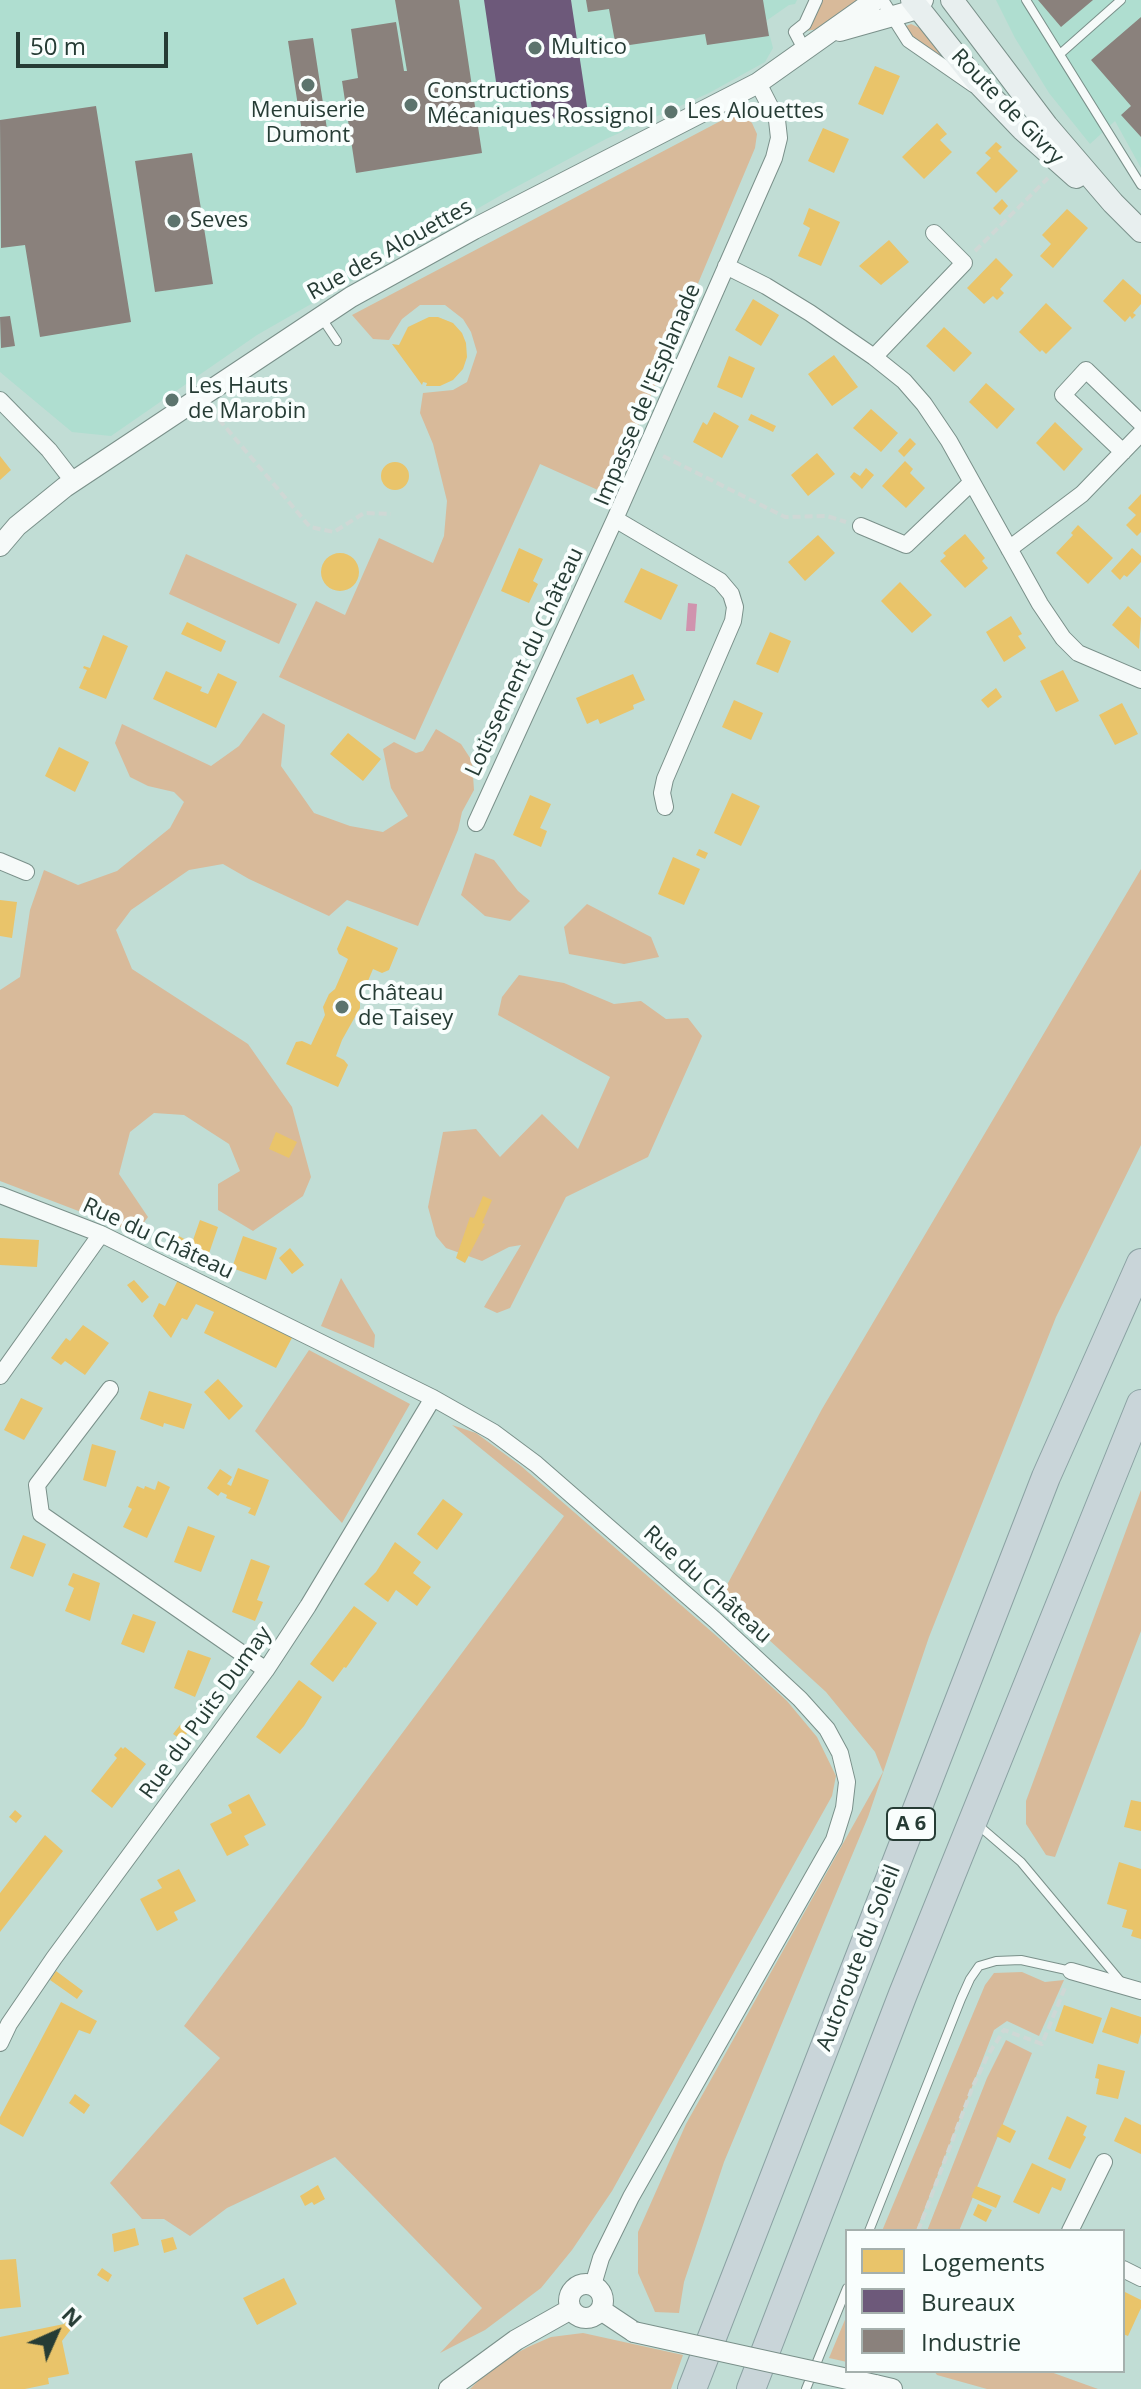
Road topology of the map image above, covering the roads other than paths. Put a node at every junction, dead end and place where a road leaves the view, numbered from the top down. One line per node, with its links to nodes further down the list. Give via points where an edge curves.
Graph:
1 (816, 0): 10 (street, via 795,32)
2 (875, 0): 9 (street, Rue des Alouettes)
3 (939, 0): 14 (street)
4 (952, 0): 14 (main road, Route de Givry)
5 (1026, 0): 11 (lane)
6 (1121, 0): 11 (lane)
7 (918, 3): 8 (street, Rue des Alouettes); 13 (main road, Route de Givry)
8 (886, 8): 9 (street, Rue des Alouettes); 13 (street, via 908,41 972,87)
9 (829, 34): 10 (street, Rue des Alouettes)
10 (805, 51): 12 (street, Rue des Alouettes)
11 (1060, 54): 15 (lane)
12 (758, 83): 19 (street, Impasse de l'Esplanade, via 777,120 779,138); 20 (street, Rue des Alouettes, via 474,229)
13 (978, 83): 16 (main road, Route de Givry, via 1061,166)
14 (1025, 98): 16 (main road, Route de Givry)
15 (1141, 185)
16 (1113, 203): 17 (main road, Route de Givry)
17 (1141, 231)
18 (934, 233): 22 (street, via 964,263)
19 (726, 266): 22 (street, via 799,306); 29 (street, Impasse de l'Esplanade)
20 (321, 316): 21 (lane); 27 (street, Rue des Alouettes)
21 (337, 341)
22 (874, 357): 28 (street, via 924,404)
23 (0, 400): 27 (street)
24 (1141, 423): 26 (street, via 1086,370 1063,395)
25 (1141, 433): 26 (street)
26 (1123, 452): 32 (street, via 1082,494)
27 (73, 481): 31 (street, Rue des Alouettes)
28 (972, 482): 30 (street, via 906,545); 32 (street)
29 (615, 519): 34 (street, Impasse de l'Esplanade, via 720,581 735,607 665,779); 35 (street, Lotissement du Château)
30 (861, 526)
31 (0, 546)
32 (1009, 549): 33 (street, via 1040,604 1078,653)
33 (1141, 680)
34 (665, 807)
35 (476, 823)
36 (0, 861): 37 (street)
37 (26, 872)
38 (0, 1195): 39 (street, Rue du Château)
39 (101, 1234): 41 (street); 43 (street, Rue du Château)
40 (1141, 1263): 59 (highway, Autoroute du Soleil / A 6, via 1046,1477)
41 (0, 1376)
42 (110, 1389): 45 (street, via 37,1485 41,1514)
43 (433, 1398): 45 (street, Rue du Puits Dumay); 53 (street, Rue du Château, via 536,1464 800,1699 827,1729 847,1782 834,1840 631,2197)
44 (1141, 1404): 46 (highway, A 6)
45 (266, 1670): 49 (street, Rue du Puits Dumay, via 54,1958)
46 (972, 1820): 48 (lane, via 1021,1862); 60 (highway, A 6)
47 (1071, 1971): 48 (street); 51 (lane, via 1021,1960 979,1966)
48 (1133, 1989)
49 (0, 2043)
50 (1104, 2162): 52 (street)
51 (870, 2229)
52 (1071, 2229)
53 (593, 2285): 55 (street, via 584,2284 571,2293); 56 (street, via 600,2291)
54 (845, 2293): 61 (lane)
55 (571, 2309): 56 (street, via 586,2318); 57 (street, via 516,2340)
56 (601, 2310): 58 (street, bridge, via 634,2332)
57 (455, 2387)
58 (883, 2387)
59 (692, 2389)
60 (751, 2389)
61 (806, 2389)

